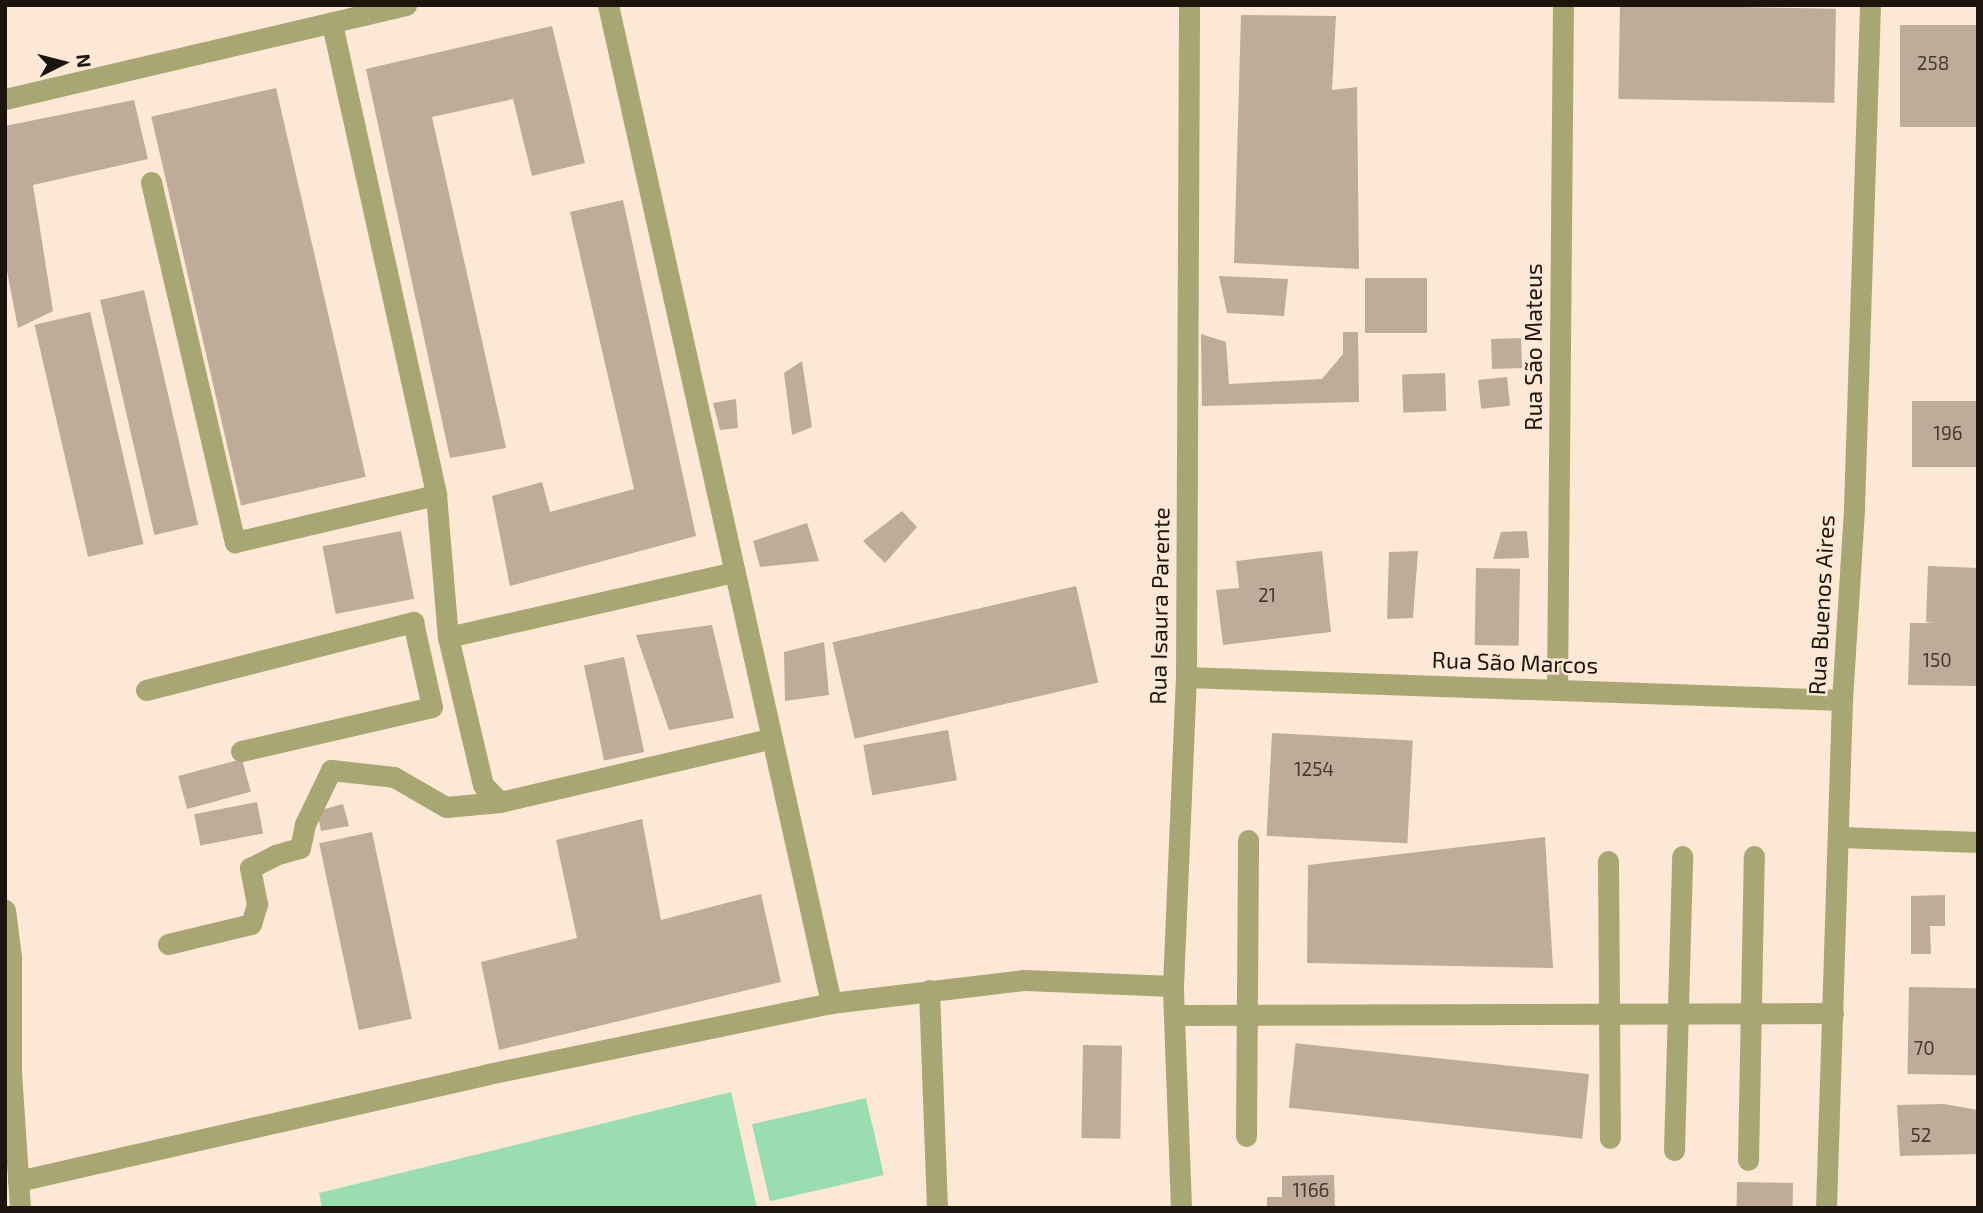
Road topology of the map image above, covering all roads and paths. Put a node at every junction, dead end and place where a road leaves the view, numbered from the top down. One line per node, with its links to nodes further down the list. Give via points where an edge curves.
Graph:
1 (406, 5): 6 (street)
2 (608, 5): 10 (street)
3 (1189, 5): 12 (street, Rua Isaura Parente)
4 (1563, 5): 13 (street, Rua São Mateus)
5 (1870, 5): 16 (street, Rua Buenos Aires, via 1854,507)
6 (332, 24): 7 (street); 9 (street)
7 (5, 99)
8 (151, 181): 9 (street, via 235,542)
9 (436, 495): 11 (street)
10 (735, 572): 11 (street); 18 (street)
11 (449, 637): 15 (street)
12 (1186, 677): 13 (street, Rua São Marcos); 29 (street, Rua Isaura Parente)
13 (1557, 690): 16 (street, Rua São Marcos)
14 (146, 691): 17 (street, via 413,622)
15 (463, 700): 17 (street); 20 (street, via 483,785)
16 (1842, 700): 21 (street, Rua Buenos Aires)
17 (432, 706): 19 (street)
18 (772, 738): 20 (street); 31 (street)
19 (242, 751)
20 (500, 802): 28 (street, via 446,807 394,777 331,770 304,824 300,848 250,868 257,904 251,924)
21 (1839, 837): 23 (street); 33 (street, Rua Buenos Aires)
22 (1248, 840): 34 (street)
23 (1978, 842)
24 (1682, 856): 36 (street)
25 (1754, 856): 32 (street)
26 (1608, 861): 35 (street)
27 (5, 910): 42 (street, via 11,957 11,1072)
28 (168, 944)
29 (1173, 986): 30 (street, via 1024,979); 37 (street, Rua Isaura Parente)
30 (929, 989): 31 (street); 44 (street)
31 (831, 1003): 42 (street, via 488,1074)
32 (1751, 1013): 33 (street); 36 (street); 41 (street)
33 (1833, 1013): 46 (street, Rua Buenos Aires)
34 (1245, 1014): 35 (street); 37 (street); 38 (street)
35 (1609, 1014): 36 (street); 39 (street)
36 (1678, 1014): 40 (street)
37 (1174, 1015): 45 (street, Rua Isaura Parente)
38 (1247, 1136)
39 (1610, 1138)
40 (1674, 1150)
41 (1748, 1160)
42 (18, 1181): 43 (street)
43 (20, 1208)
44 (937, 1208)
45 (1181, 1208)
46 (1826, 1208)

